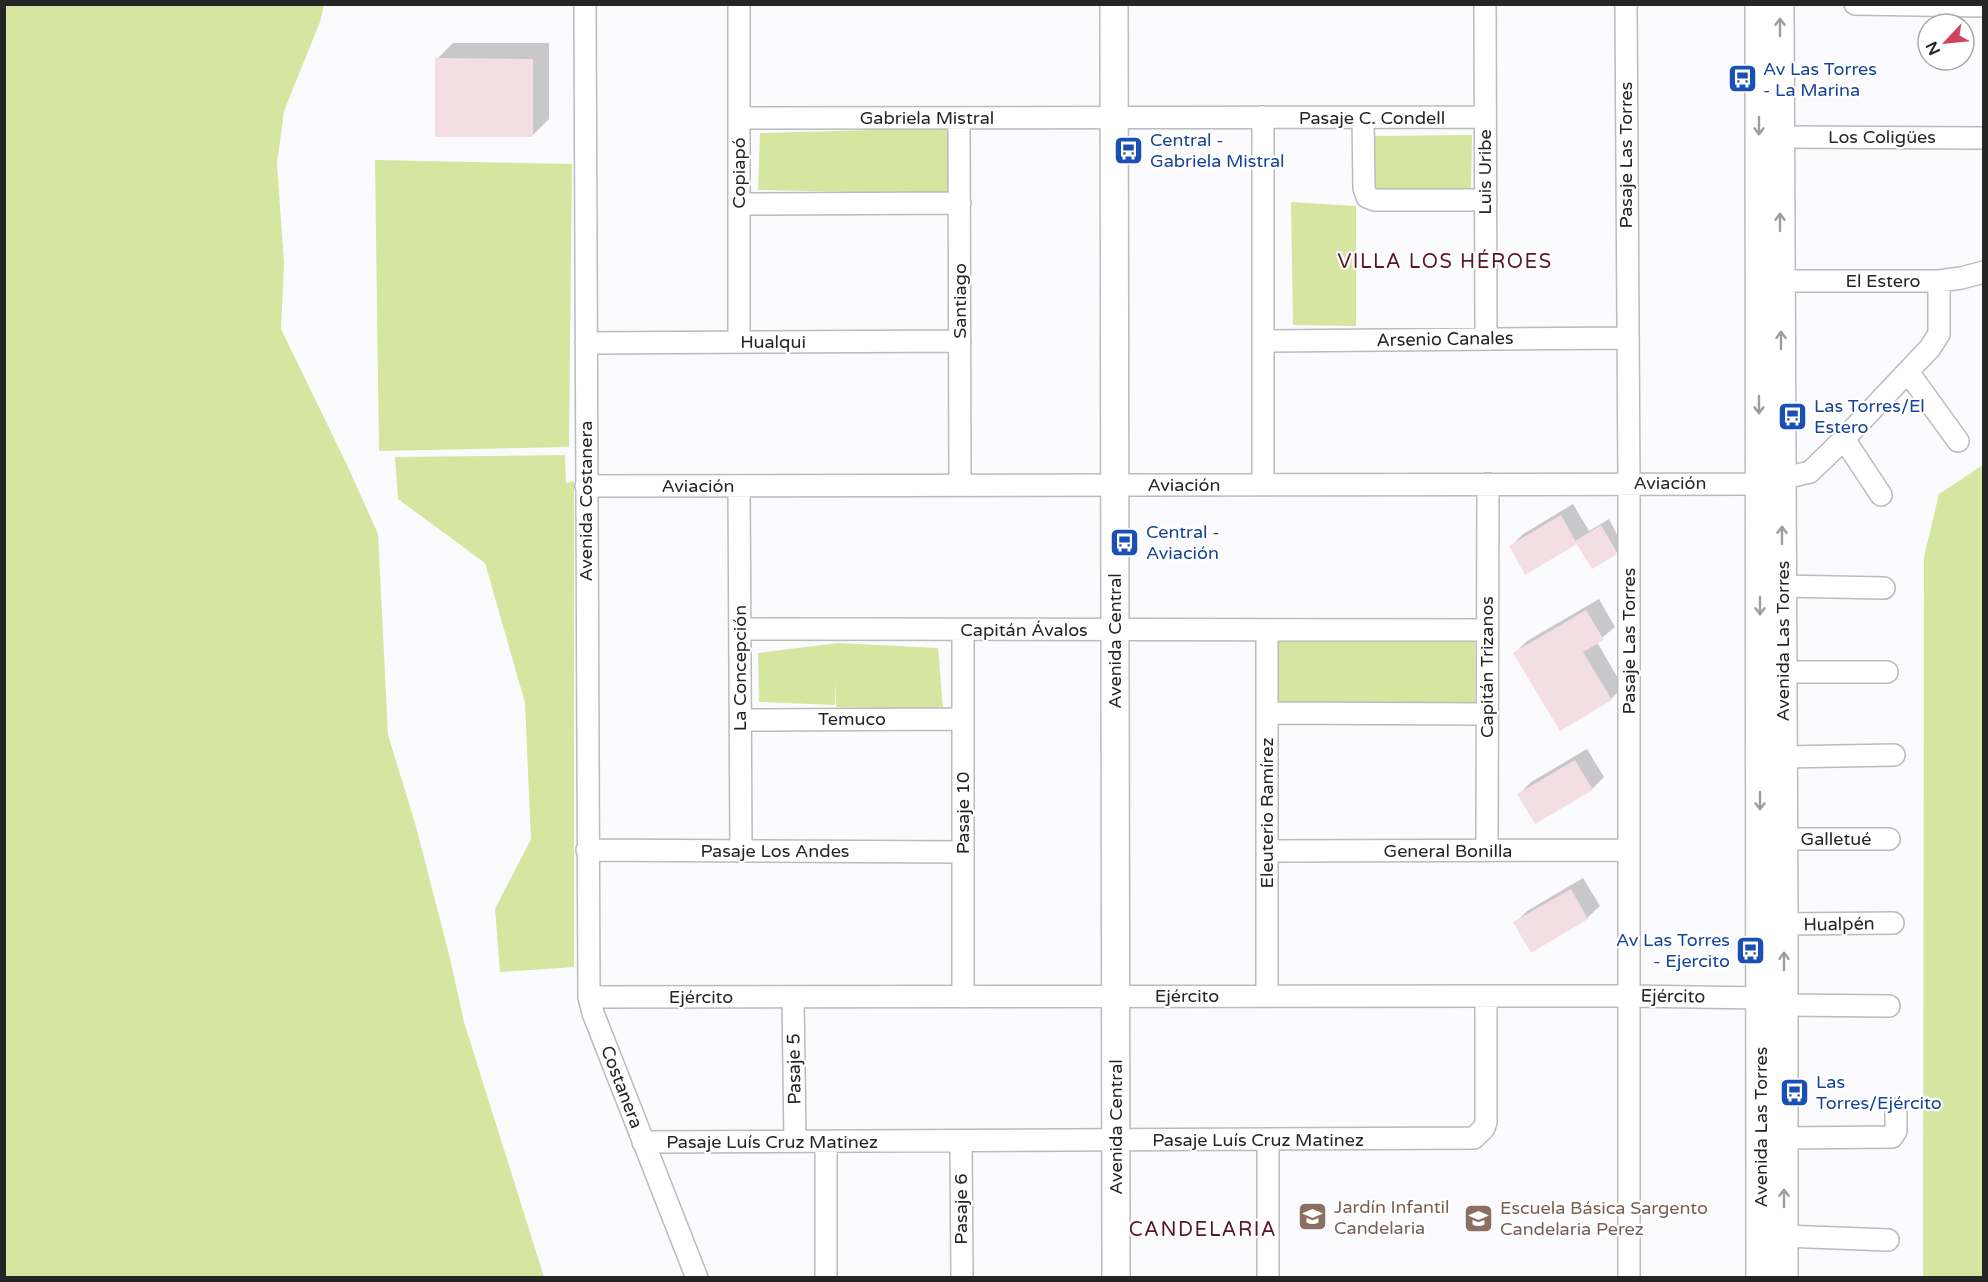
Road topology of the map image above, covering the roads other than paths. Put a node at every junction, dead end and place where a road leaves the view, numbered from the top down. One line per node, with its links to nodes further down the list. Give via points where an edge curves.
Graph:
1 (585, 4): 29 (street, Avenida Costanera)
2 (739, 4): 13 (street, Copiapó)
3 (1114, 4): 10 (street, Avenida Central)
4 (1485, 4): 12 (street, Luis Uribe)
5 (1626, 4): 24 (street, Pasaje Las Torres)
6 (1759, 4): 33 (street, Avenida Las Torres, one-way to 33)
7 (1780, 4): 16 (street, Avenida Las Torres, one-way to 7)
8 (1855, 4): 9 (street)
9 (1983, 6)
10 (1114, 117): 11 (street, Pasaje C. Condell); 14 (street, Gabriela Mistral); 38 (street, Avenida Central)
11 (1263, 117): 15 (street, Pasaje C. Condell); 27 (street)
12 (1485, 117): 15 (street, Pasaje C. Condell); 18 (street, Luis Uribe)
13 (739, 118): 14 (street, Gabriela Mistral); 20 (street, Copiapó)
14 (959, 118): 19 (street, Santiago)
15 (1363, 118): 18 (street, via 1367,197)
16 (1780, 137): 17 (street, Los Coligües); 22 (street, Avenida Las Torres, one-way to 16)
17 (1983, 138)
18 (1485, 200): 25 (street, Luis Uribe)
19 (960, 203): 20 (street); 26 (street, Santiago)
20 (739, 204): 28 (street, Copiapó)
21 (1983, 272): 23 (street, El Estero)
22 (1781, 281): 23 (street, El Estero); 33 (street, Avenida Las Torres, one-way to 22)
23 (1939, 281): 30 (street, Aviación, via 1939,334)
24 (1627, 338): 25 (street, Arsenio Canales); 34 (street, Pasaje Las Torres)
25 (1486, 339): 27 (street, Arsenio Canales)
26 (960, 341): 28 (street, Hualqui); 37 (street, Santiago)
27 (1263, 341): 35 (street)
28 (739, 342): 29 (street, Hualqui)
29 (586, 343): 39 (street, Avenida Costanera)
30 (1908, 372): 31 (street, Aviación); 32 (street)
31 (1845, 439): 33 (street, Aviación, via 1810,472); 41 (street)
32 (1958, 441)
33 (1771, 481): 34 (street, Aviación); 42 (street, Avenida Las Torres, one-way to 33); 74 (street, Avenida Las Torres, one-way to 74)
34 (1629, 483): 36 (street, Aviación); 61 (street, Pasaje Las Torres)
35 (1263, 484): 36 (street, Aviación); 38 (street, Aviación)
36 (1488, 484): 47 (street, Capitán Trizanos)
37 (960, 485): 38 (street, Aviación); 40 (street, Aviación)
38 (1115, 485): 48 (street, Avenida Central)
39 (586, 486): 40 (street, Aviación); 59 (street, Avenida Costanera)
40 (740, 486): 44 (street, La Concepción)
41 (1881, 495)
42 (1782, 586): 43 (street); 49 (street, Avenida Las Torres)
43 (1884, 588)
44 (740, 629): 45 (street, Capitán Ávalos); 54 (street, La Concepción)
45 (963, 630): 48 (street, Capitán Ávalos); 53 (street, Pasaje 10)
46 (1268, 630): 47 (street, Capitán Ávalos); 48 (street, Capitán Ávalos); 51 (street, Eleuterio Ramírez)
47 (1488, 630): 52 (street, Capitán Trizanos)
48 (1115, 631): 73 (street, Avenida Central)
49 (1783, 672): 50 (street); 56 (street, Avenida Las Torres)
50 (1887, 672)
51 (1268, 713): 52 (street); 63 (street, Eleuterio Ramírez)
52 (1487, 714): 60 (street, Capitán Trizanos)
53 (963, 719): 54 (street, Temuco); 64 (street, Pasaje 10)
54 (741, 720): 62 (street, La Concepción)
55 (1894, 755): 56 (street)
56 (1783, 757): 58 (street, Avenida Las Torres)
57 (1889, 838): 58 (street, Galletué)
58 (1784, 839): 66 (street, Avenida Las Torres)
59 (587, 850): 62 (street, Pasaje Los Andes); 70 (street, Avenida Costanera)
60 (1487, 850): 61 (street, General Bonilla); 63 (street, General Bonilla)
61 (1629, 850): 69 (street, Pasaje Las Torres)
62 (741, 851): 64 (street, Pasaje Los Andes)
63 (1267, 851): 67 (street, Eleuterio Ramírez)
64 (963, 852): 72 (street, Pasaje 10)
65 (1893, 923): 66 (street, Hualpén)
66 (1784, 924): 74 (street, Avenida Las Torres, one-way to 66)
67 (1267, 996): 68 (street, Ejército); 73 (street, Ejército)
68 (1486, 996): 69 (street, Ejército); 79 (street, Pasaje Luís Cruz Matinez, via 1486,1122 1480,1134 1467,1139)
69 (1629, 996): 74 (street, Ejército); 91 (street, Pasaje Las Torres)
70 (589, 997): 71 (street, Ejército); 81 (street, Costanera)
71 (794, 997): 72 (street, Ejército); 82 (street, Pasaje 5)
72 (963, 997): 73 (street, Ejército)
73 (1116, 997): 78 (street, Avenida Central)
74 (1772, 1002): 75 (street, Ejército); 77 (street, Avenida Las Torres); 92 (street, Avenida Las Torres)
75 (1889, 1006)
76 (1896, 1109): 77 (street, via 1896,1131 1892,1137)
77 (1783, 1138): 84 (street, Avenida Las Torres, one-way to 77)
78 (1116, 1140): 79 (street, Pasaje Luís Cruz Matinez); 80 (street, Pasaje Luís Cruz Matinez); 89 (street, Avenida Central)
79 (1268, 1140): 90 (street)
80 (961, 1141): 83 (street, Pasaje Luís Cruz Matinez); 88 (street, Pasaje 6)
81 (644, 1142): 82 (street, Pasaje Luís Cruz Matinez); 86 (street, Costanera)
82 (795, 1142): 83 (street, Pasaje Luís Cruz Matinez)
83 (826, 1142): 87 (street)
84 (1784, 1236): 85 (street); 93 (street, Avenida Las Torres)
85 (1888, 1240)
86 (697, 1278)
87 (826, 1278)
88 (962, 1278)
89 (1116, 1278)
90 (1268, 1278)
91 (1629, 1278)
92 (1760, 1278)
93 (1784, 1278)

